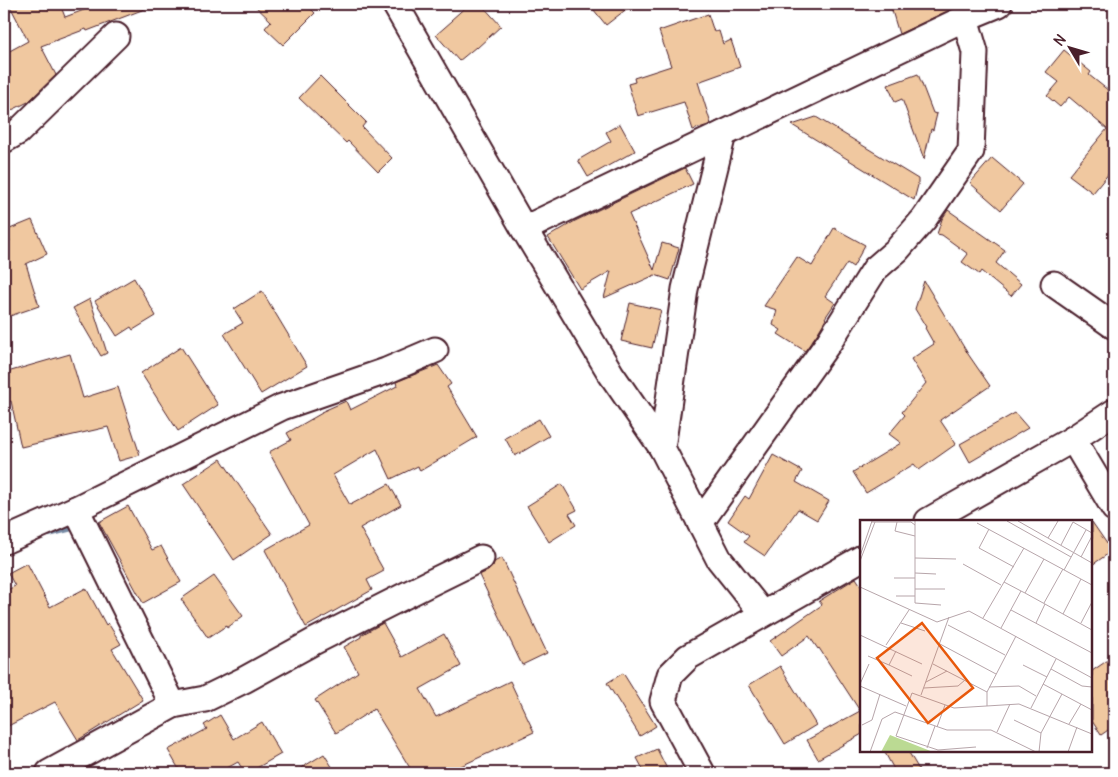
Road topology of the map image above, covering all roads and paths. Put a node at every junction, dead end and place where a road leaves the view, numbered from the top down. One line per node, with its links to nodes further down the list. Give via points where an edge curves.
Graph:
1 (395, 4): 7 (street)
2 (999, 4): 3 (street)
3 (965, 18): 5 (street); 17 (street, via 975,52 971,151 924,219 875,269 829,342)
4 (116, 36): 6 (street, via 18,132)
5 (723, 134): 7 (street); 13 (street, via 685,289)
6 (4, 140)
7 (524, 229): 13 (street, via 611,374)
8 (1054, 284): 9 (street)
9 (1114, 326)
10 (435, 350): 15 (street, via 386,371 282,407)
11 (1114, 412): 12 (street)
12 (1073, 439): 14 (street); 16 (street)
13 (662, 448): 17 (street)
14 (1114, 508)
15 (76, 509): 18 (street); 22 (street)
16 (930, 520)
17 (700, 523): 21 (street, via 719,559)
18 (4, 541)
19 (481, 558): 22 (street, via 205,699)
20 (860, 559): 21 (street)
21 (763, 614): 24 (street, via 688,657 670,675 663,701)
22 (173, 706): 23 (street)
23 (49, 773)
24 (702, 773)

